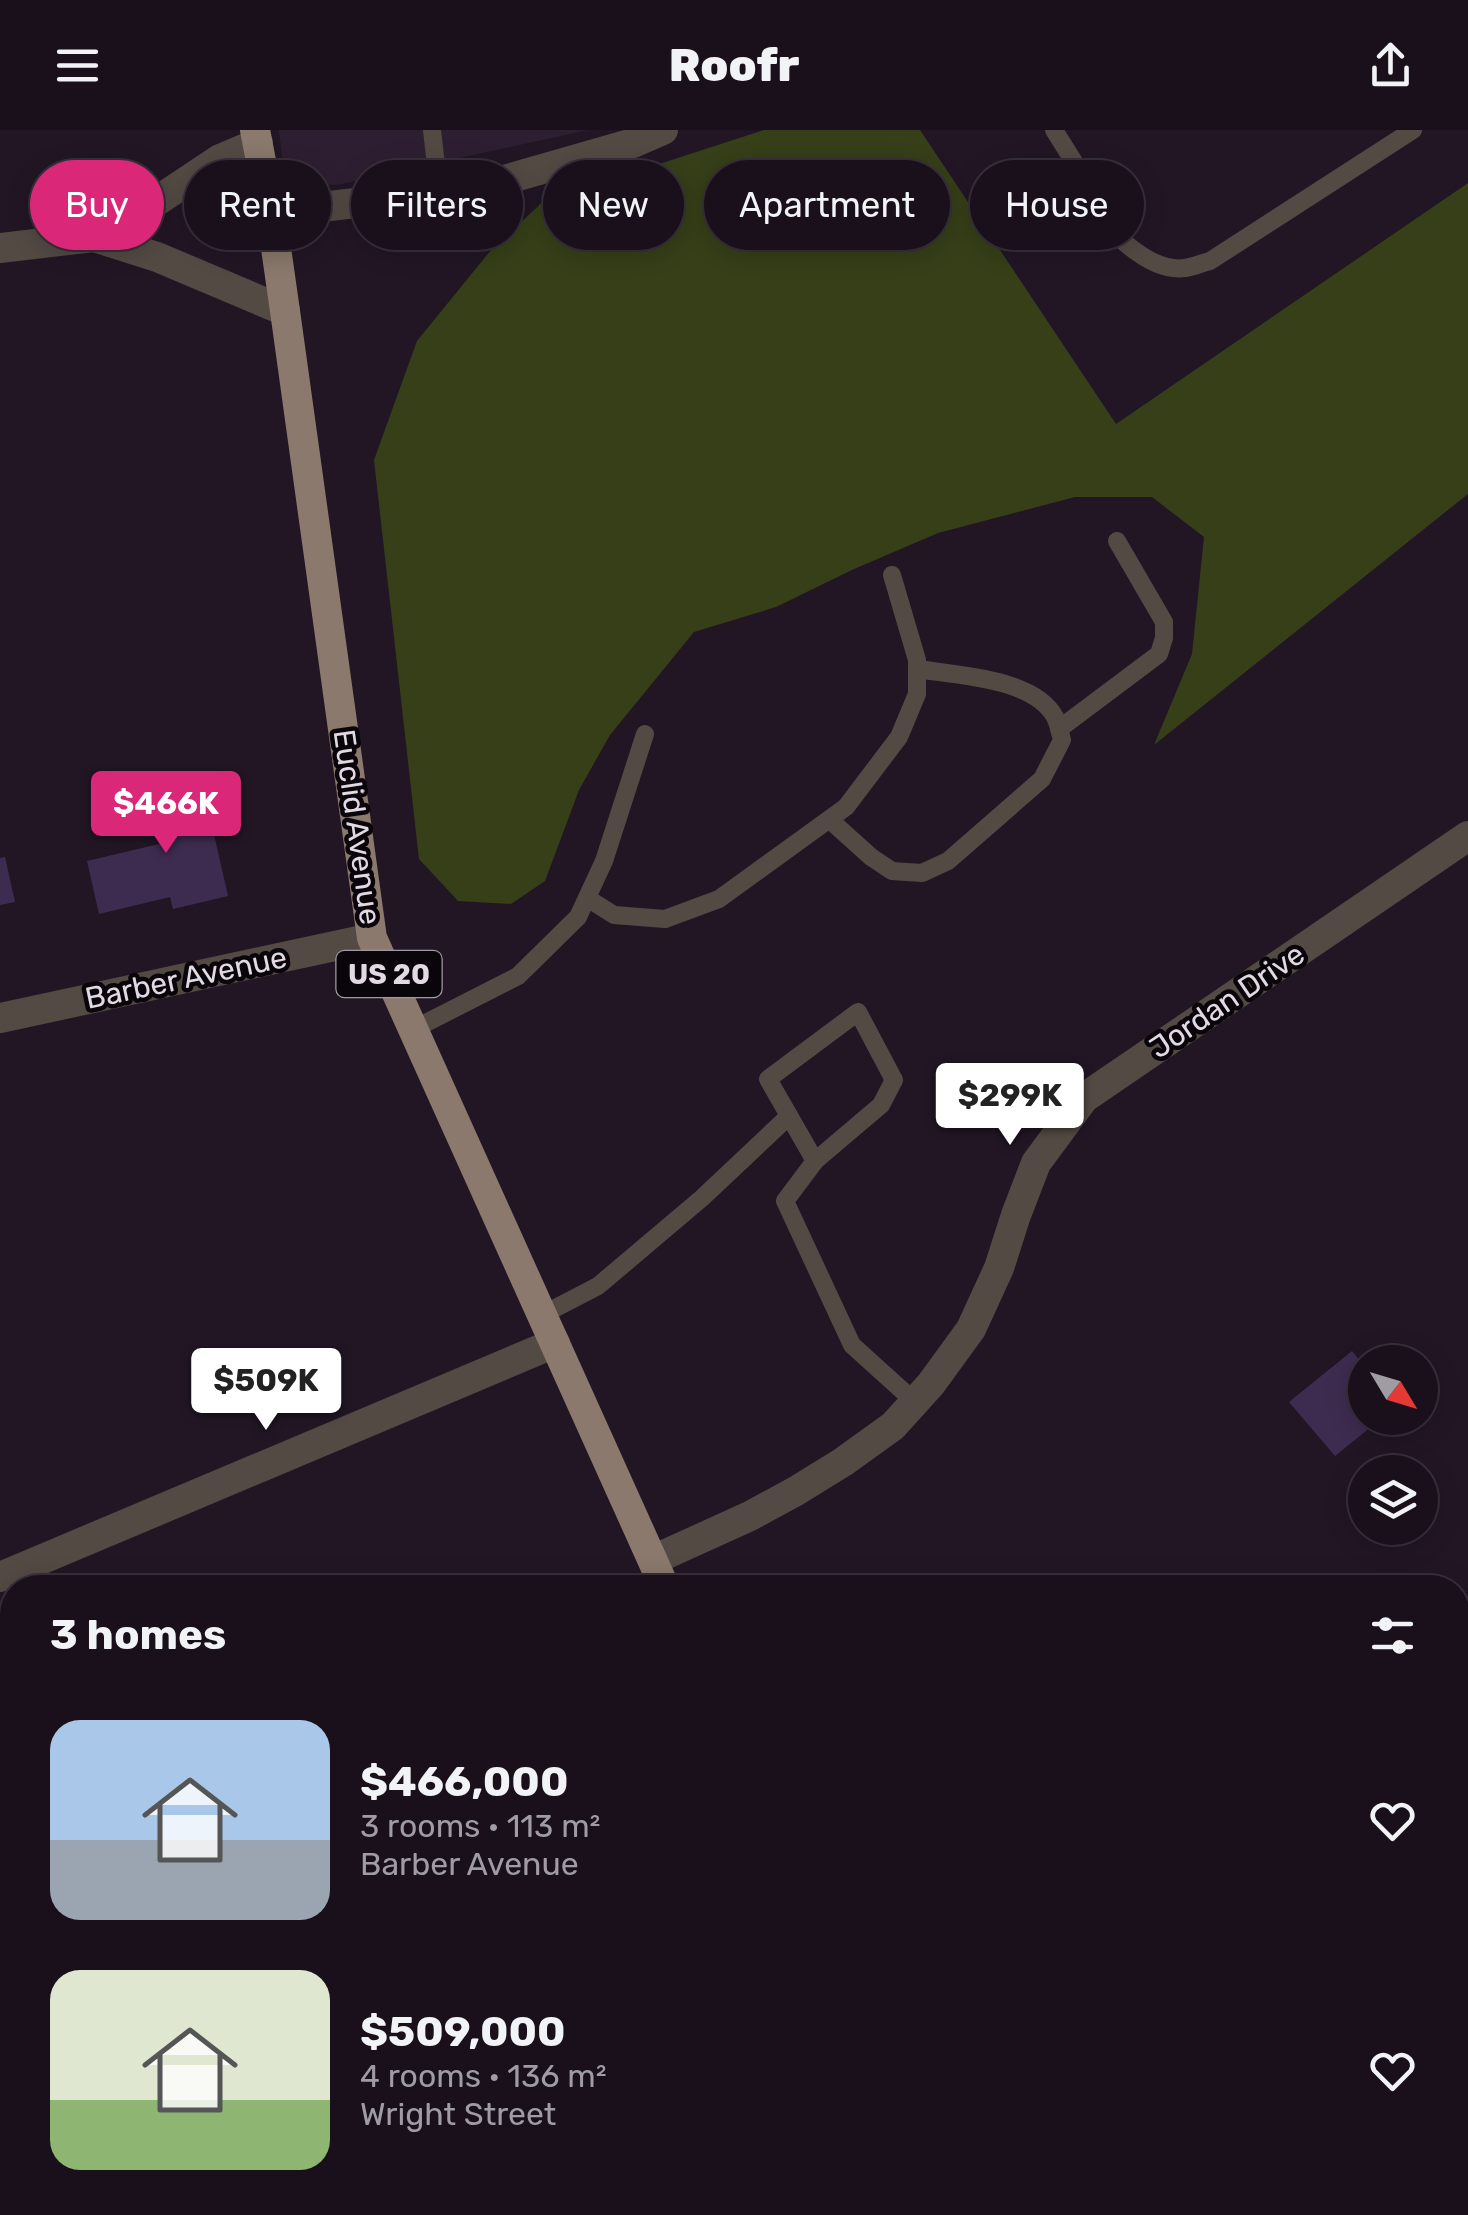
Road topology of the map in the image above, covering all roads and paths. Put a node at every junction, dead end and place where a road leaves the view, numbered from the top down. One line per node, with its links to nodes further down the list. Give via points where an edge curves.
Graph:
1 (432, 130): 6 (lane)
2 (663, 130): 7 (street)
3 (1054, 130): 4 (lane, via 1124,242 1140,256 1183,269 1210,261)
4 (1413, 130)
5 (256, 136): 8 (street)
6 (435, 160)
7 (523, 174)
8 (164, 197)
9 (30, 244): 10 (street)
10 (0, 248)
11 (137, 250): 13 (street)
12 (276, 250): 13 (main road, Euclid Avenue / US 20)
13 (285, 311): 22 (main road, Euclid Avenue / US 20)
14 (1117, 542): 17 (lane, via 1164,622 1159,654)
15 (892, 575): 16 (lane)
16 (917, 669): 17 (lane, via 1029,691 1054,715); 19 (lane, via 917,694 899,737)
17 (1058, 729): 19 (lane, via 1062,740 1042,779 948,862 922,874 892,871)
18 (644, 734): 21 (lane)
19 (830, 820): 21 (lane, via 719,899 665,920 614,914)
20 (1468, 836): 29 (street, Jordan Drive, via 1084,1098 1036,1163 970,1328)
21 (587, 898): 24 (lane, via 578,917 518,976)
22 (372, 938): 23 (street, Barber Avenue); 24 (main road, Euclid Avenue / US 20)
23 (0, 1018)
24 (414, 1029): 27 (main road, Euclid Avenue / US 20)
25 (789, 1116): 26 (lane); 26 (lane, via 768,1078 858,1012 894,1080 882,1105); 27 (lane, via 598,1286)
26 (815, 1162): 29 (lane, via 785,1202 852,1345)
27 (542, 1315): 28 (main road, Euclid Avenue / US 20)
28 (555, 1343): 30 (main road, Euclid Avenue / US 20); 31 (street)
29 (915, 1402): 30 (street, Jordan Drive, via 843,1462)
30 (659, 1574)
31 (5, 1575)

